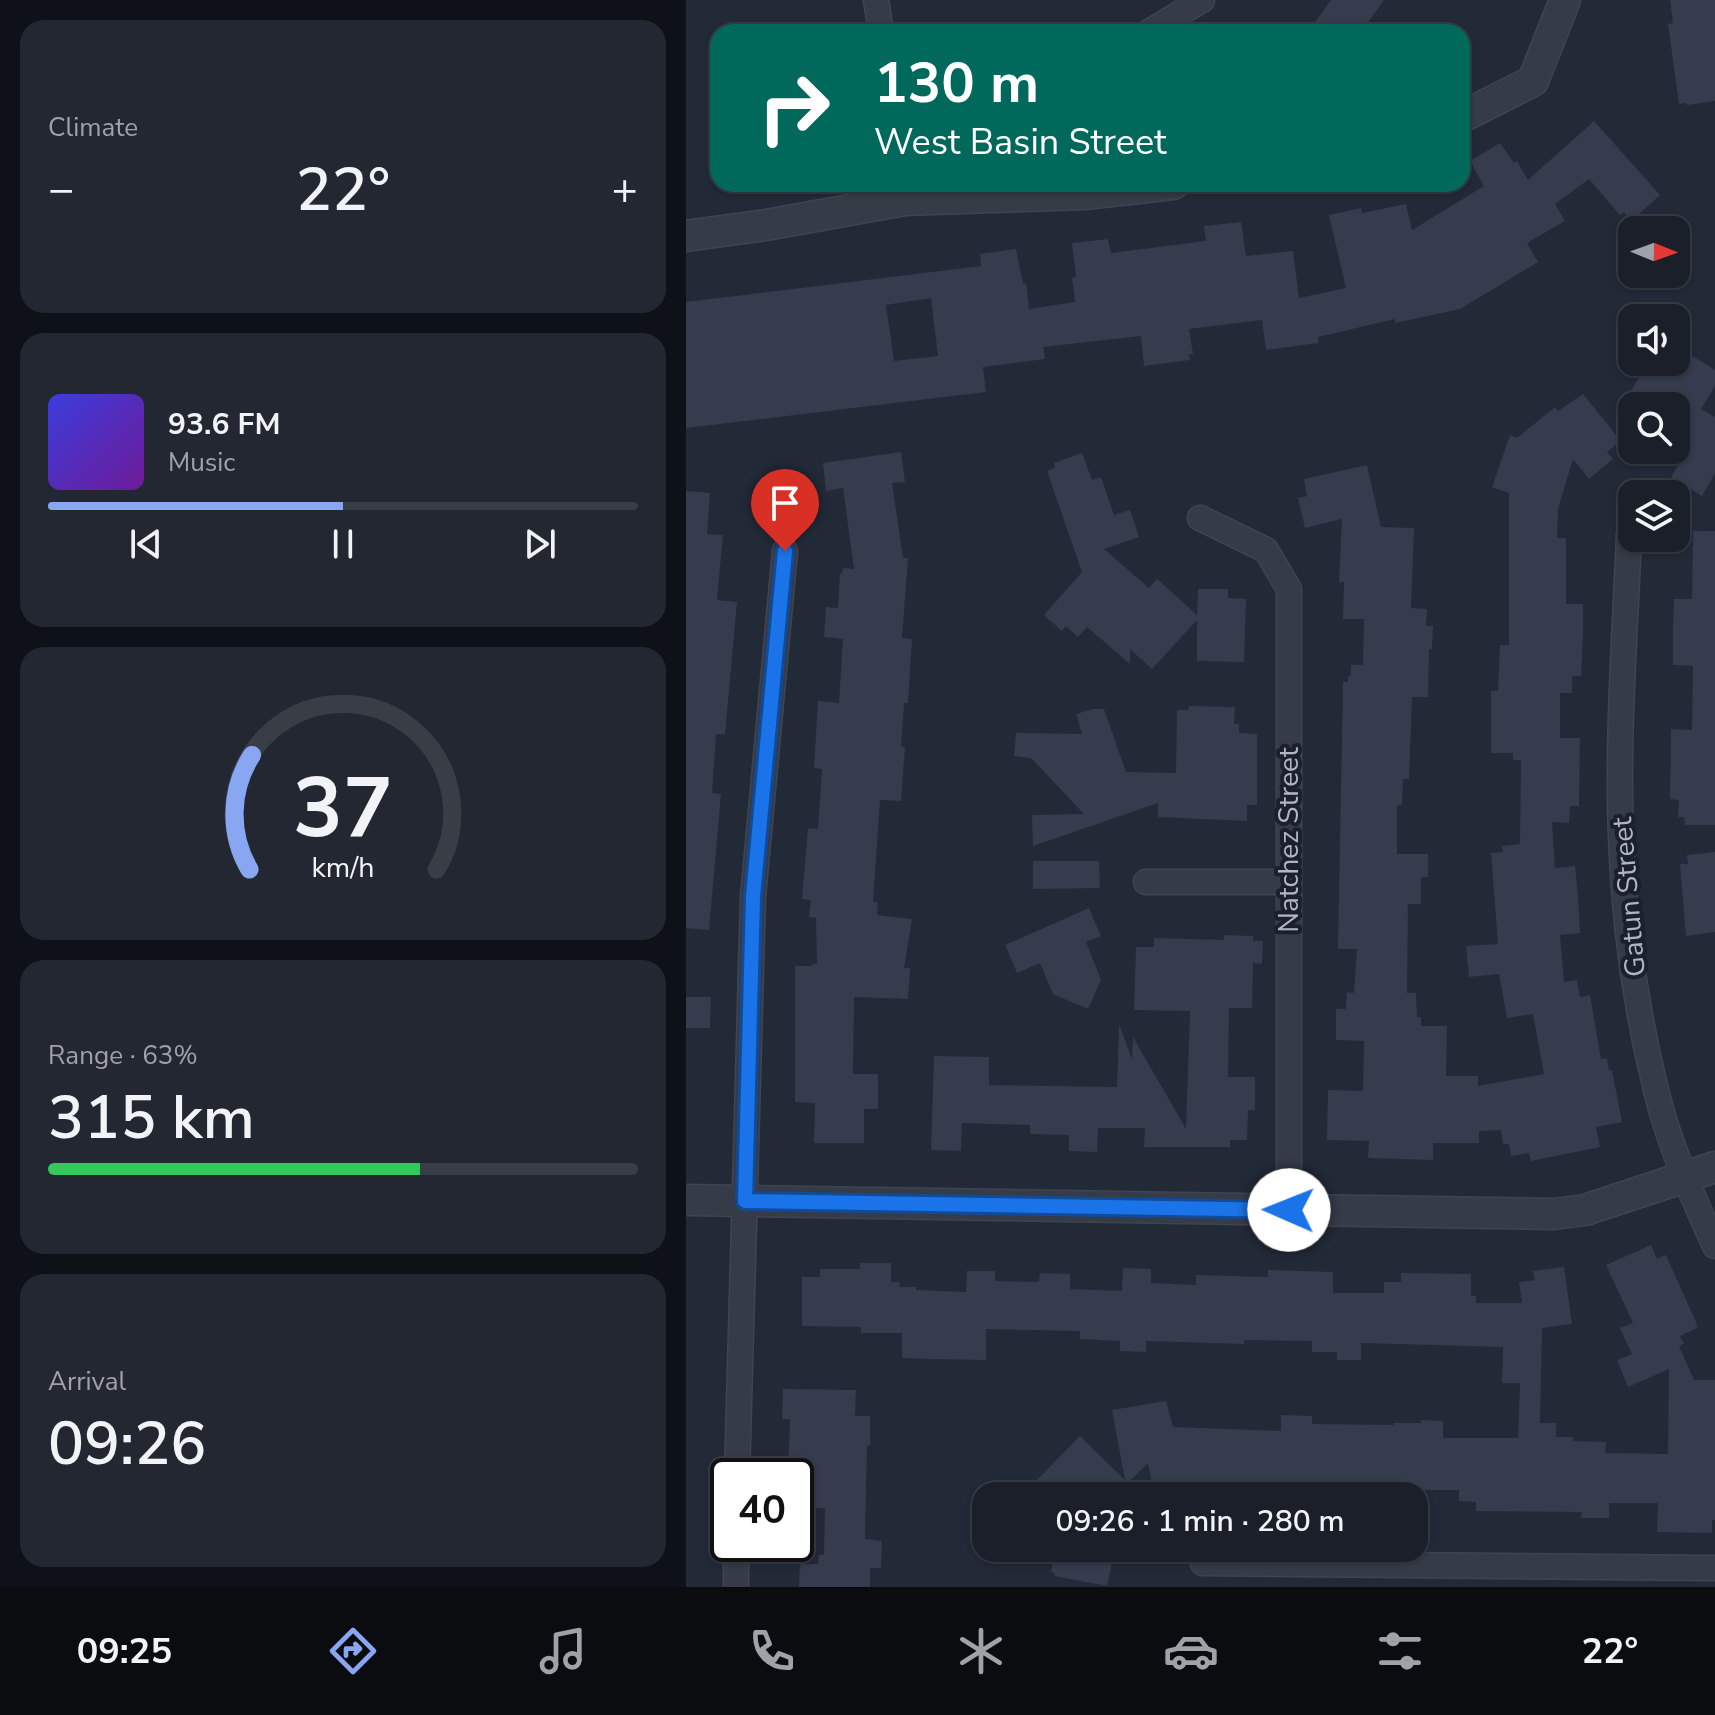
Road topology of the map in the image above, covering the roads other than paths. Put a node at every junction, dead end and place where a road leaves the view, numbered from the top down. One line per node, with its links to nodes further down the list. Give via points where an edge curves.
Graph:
1 (876, 0): 4 (street)
2 (1202, 0): 5 (street)
3 (1565, 0): 6 (street, via 1533,81)
4 (880, 24)
5 (1162, 24)
6 (1470, 113)
7 (903, 192): 8 (street, via 766,225)
8 (686, 236)
9 (1200, 518): 13 (street, Natchez Street, via 1266,550 1289,589)
10 (785, 551): 17 (street, via 753,897)
11 (1628, 552): 15 (street, Gatun Street, via 1620,837 1627,930 1657,1096)
12 (1146, 882): 13 (street)
13 (1289, 882): 18 (street, Natchez Street)
14 (1715, 1167): 15 (street)
15 (1684, 1176): 18 (street, via 1585,1210 1554,1214); 19 (street, Gatun Street)
16 (686, 1200): 17 (street)
17 (745, 1201): 18 (street); 20 (street)
18 (1289, 1210)
19 (1715, 1246)
20 (738, 1458)
21 (736, 1562): 24 (street)
22 (1203, 1563): 23 (street)
23 (1715, 1568)
24 (736, 1587)

